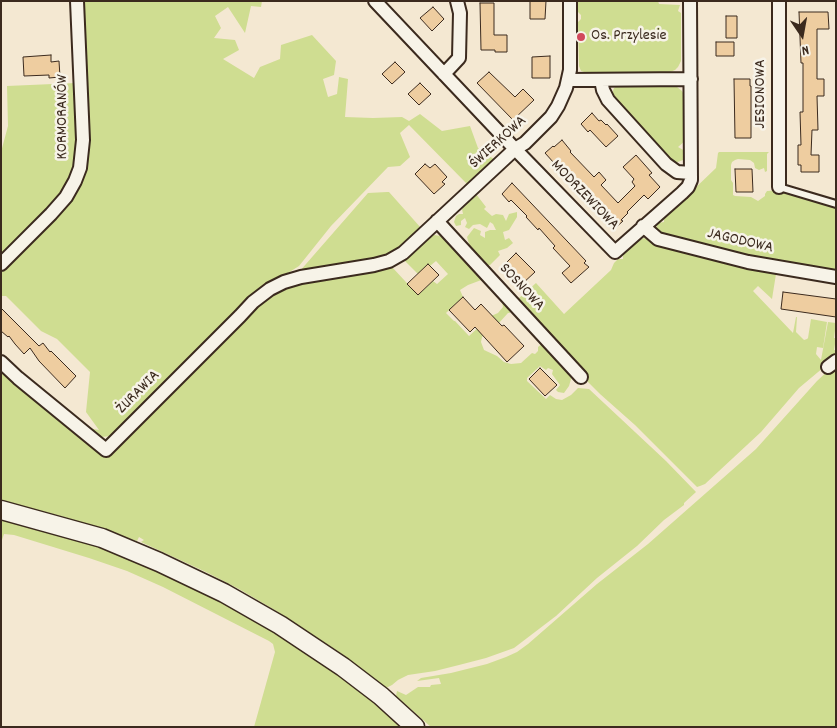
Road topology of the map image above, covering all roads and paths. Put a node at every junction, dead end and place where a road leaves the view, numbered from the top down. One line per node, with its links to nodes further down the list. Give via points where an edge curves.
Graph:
1 (77, 1): 17 (street, KORMORANÓW, via 83,140 80,168 66,197)
2 (375, 1): 7 (street, MODRZEWIOWA)
3 (457, 1): 7 (street, via 460,13 459,58)
4 (570, 1): 9 (street, ŚWIERKOWA)
5 (690, 1): 8 (street)
6 (779, 1): 13 (street, JESIONOWA)
7 (444, 74): 11 (street, MODRZEWIOWA)
8 (690, 79): 10 (street); 12 (street)
9 (568, 80): 10 (street); 11 (street, ŚWIERKOWA, via 550,117)
10 (601, 80): 12 (street, via 608,100 669,167)
11 (515, 149): 15 (street, ŚWIERKOWA); 16 (street, MODRZEWIOWA, via 615,252)
12 (691, 174): 16 (street, MODRZEWIOWA, via 686,189)
13 (779, 187): 14 (lane)
14 (836, 204)
15 (437, 221): 18 (street, ŚWIERKOWA, via 389,261); 21 (street, SOSNOWA)
16 (643, 226): 19 (street, JAGODOWA, via 658,239 748,262)
17 (1, 264)
18 (301, 277): 20 (street, ŻURAWIA, via 270,289 253,302 106,450)
19 (836, 277)
20 (1, 362)
21 (580, 377)
22 (1, 510): 23 (main road, via 102,538 224,593 343,667)
23 (415, 727)

